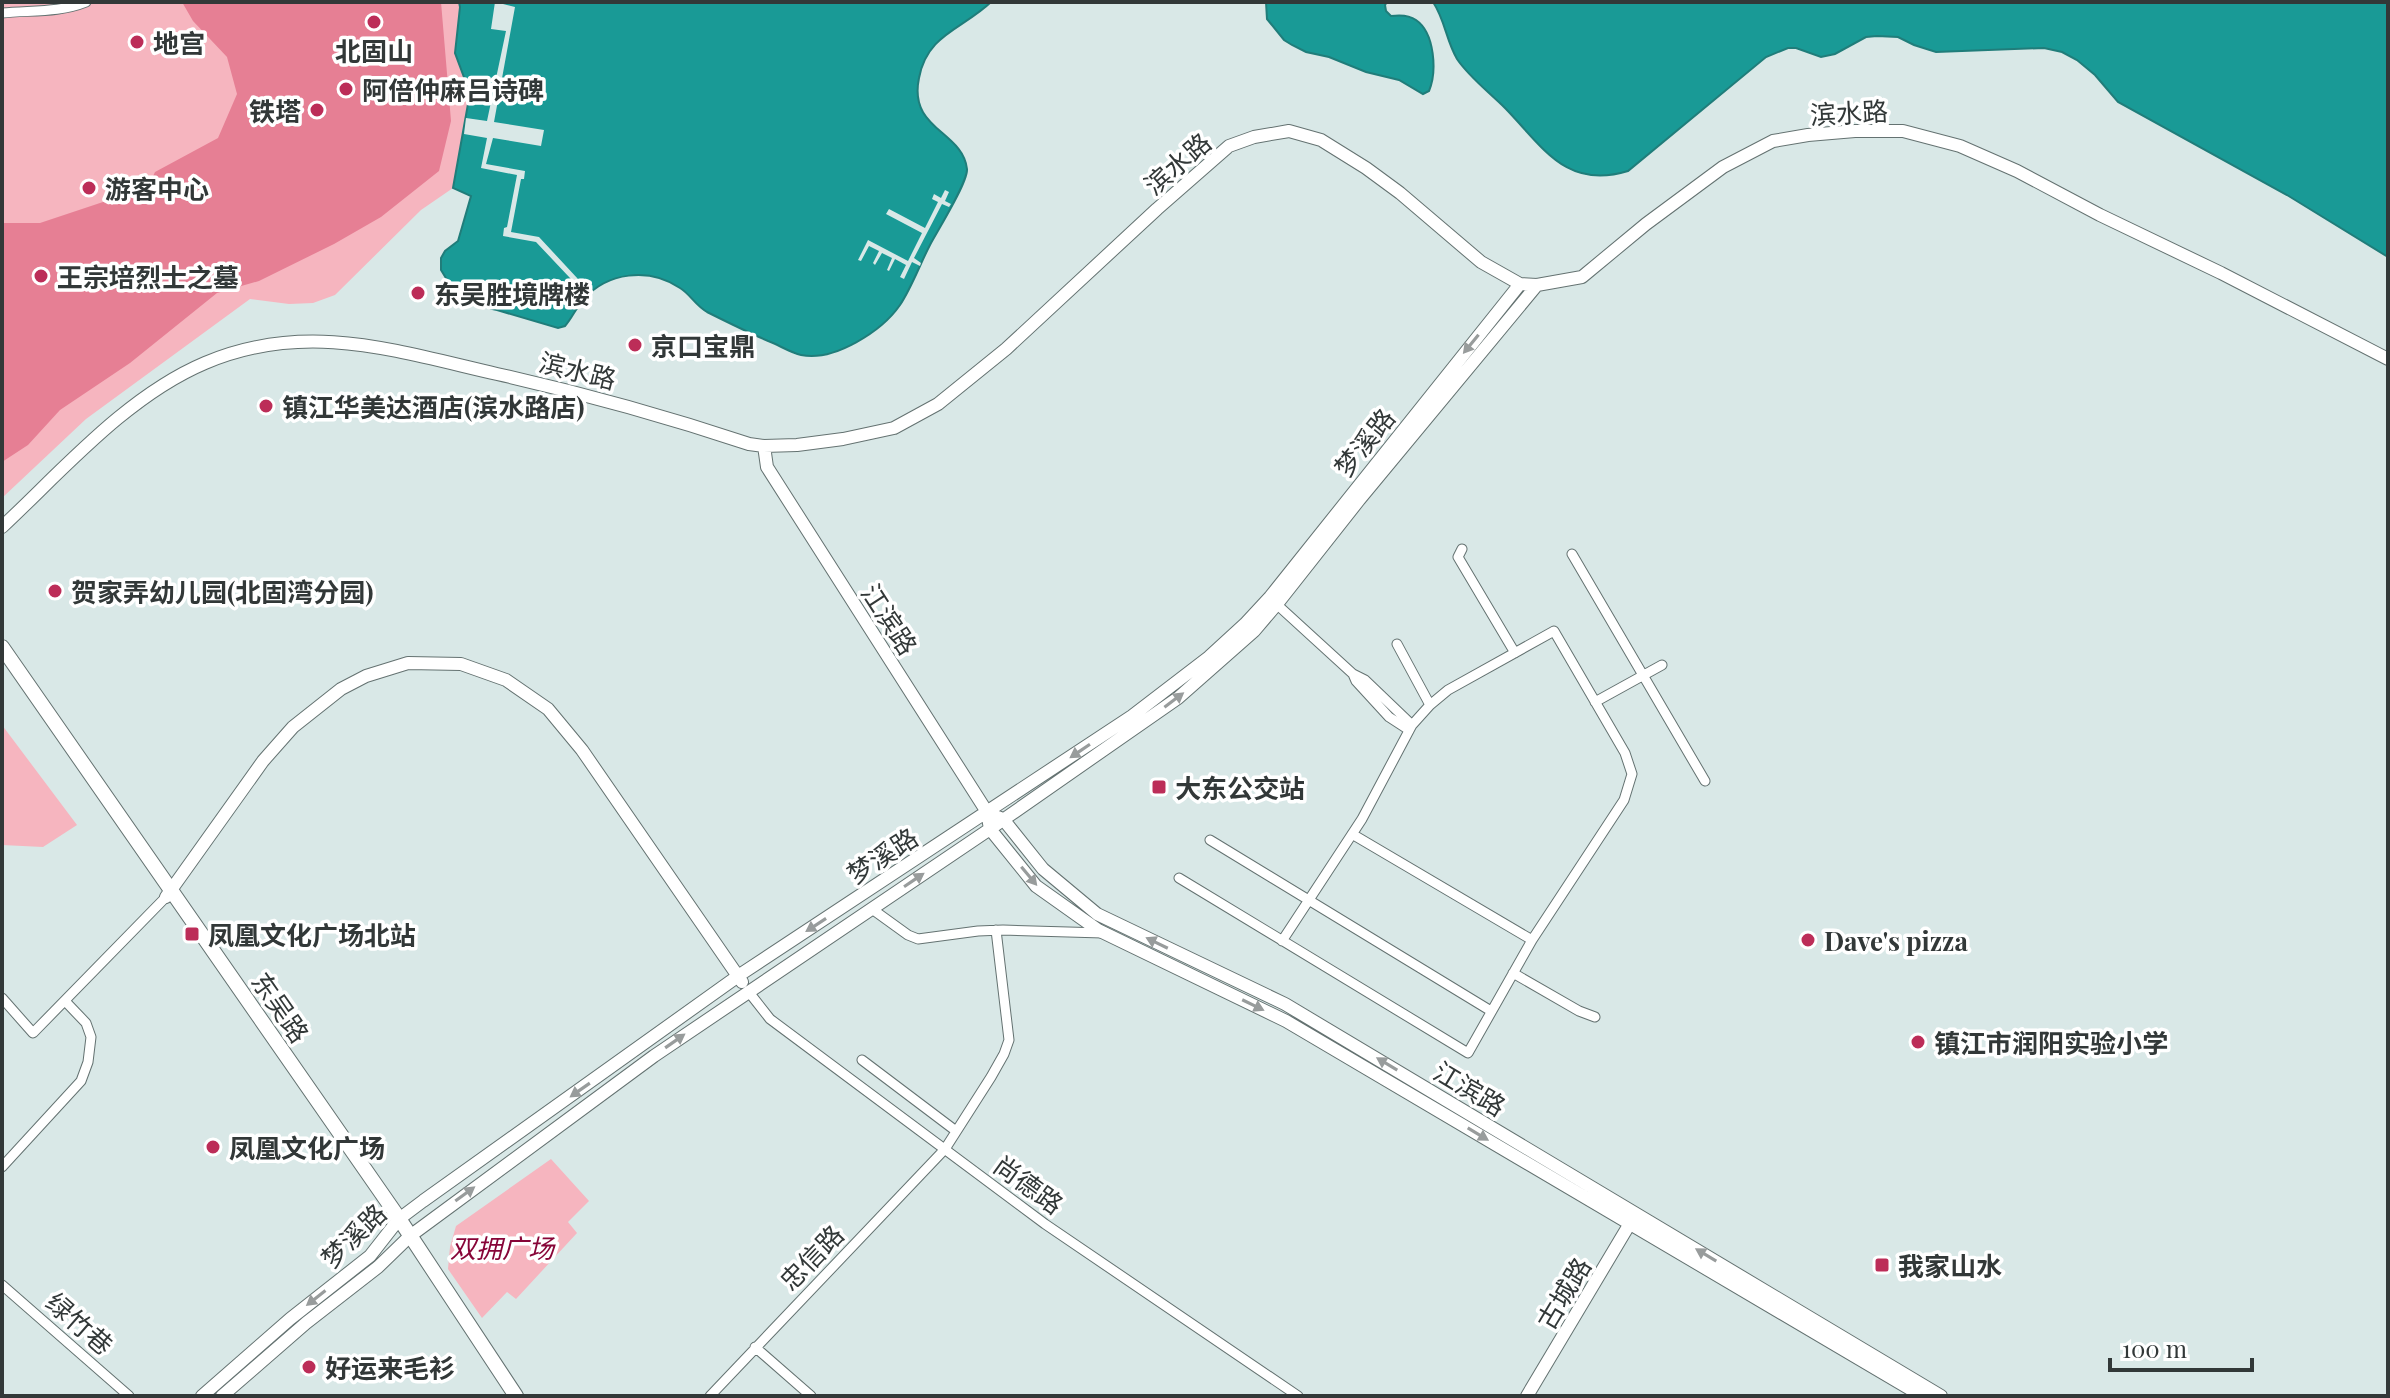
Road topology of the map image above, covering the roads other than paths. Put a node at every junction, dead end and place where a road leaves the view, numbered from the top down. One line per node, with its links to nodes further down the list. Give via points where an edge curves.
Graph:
1 (86, 2): 2 (street)
2 (2, 13)
3 (1520, 284): 4 (main road, 滨水路); 6 (main road, 滨水路, via 1481,262 1400,193 1321,140 1289,131 1254,137 1229,146 975,377 938,404 894,428); 10 (main road, 梦溪路, one-way to 10, via 1352,491)
4 (1537, 285): 5 (main road, 滨水路, via 1582,277 1713,174 1773,141 1903,131 1960,146 2017,171); 10 (main road, 梦溪路)
5 (2388, 359)
6 (764, 446): 7 (main road, 滨水路, via 621,404 398,351 306,341 249,349 169,382 95,439); 21 (main road, 江滨路, via 767,467)
7 (2, 527)
8 (1462, 549): 13 (street, via 1458,557)
9 (1572, 554): 16 (street)
10 (1274, 601): 19 (street, via 1353,674 1389,717); 21 (main road, 梦溪路, one-way to 21, via 1169,689); 22 (main road, 梦溪路, one-way to 10, via 1178,698 1254,631)
11 (1397, 644): 18 (street)
12 (2, 647): 27 (main road, 东吴路)
13 (1515, 653): 17 (street, via 1554,631); 18 (street)
14 (2, 660): 27 (main road, 东吴路)
15 (1662, 665): 16 (street)
16 (1642, 675): 17 (street); 20 (street)
17 (1595, 702): 32 (street, via 1632,774 1624,800)
18 (1430, 705): 19 (street)
19 (1410, 728): 24 (street)
20 (1705, 781)
21 (987, 812): 22 (main road, 江滨路); 23 (main road, 江滨路); 35 (main road, 梦溪路, one-way to 35)
22 (1003, 819): 23 (main road, 梦溪路); 45 (main road, 江滨路, one-way to 22, via 1285,1004 1097,914 1043,869)
23 (990, 829): 29 (main road, 梦溪路, one-way to 23); 31 (main road, 江滨路, one-way to 31, via 1036,886)
24 (1352, 834): 28 (street); 32 (street)
25 (1210, 840): 28 (street)
26 (1179, 878): 33 (street)
27 (169, 894): 35 (main road, via 263,761 293,727 341,689 408,663 461,664 506,680 548,709 582,750); 38 (street); 46 (main road, 东吴路)
28 (1309, 900): 33 (street); 39 (street)
29 (872, 909): 30 (street, via 918,939); 36 (main road, 梦溪路)
30 (996, 930): 31 (street); 42 (street, 忠信路, via 1009,1040)
31 (1105, 933): 47 (main road, 江滨路, one-way to 47, via 1286,1021)
32 (1532, 940): 34 (street)
33 (1282, 941): 39 (street, via 1468,1053)
34 (1513, 973): 39 (street); 40 (street)
35 (737, 976): 36 (main road); 46 (main road, 梦溪路, one-way to 46)
36 (748, 991): 43 (street, 尚德路, via 770,1019); 48 (main road, 梦溪路, one-way to 36)
37 (2, 998): 38 (street, via 33,1033)
38 (65, 1001): 44 (street, via 86,1023 91,1037 81,1081)
39 (1491, 1011)
40 (1595, 1017)
41 (862, 1060): 42 (street)
42 (956, 1131): 43 (street, 忠信路)
43 (945, 1149): 50 (street, 忠信路); 58 (street, 尚德路, via 1045,1224)
44 (2, 1167)
45 (1637, 1213): 47 (main road, 古城路); 61 (main road, 江滨路, one-way to 45)
46 (397, 1223): 48 (main road, 东吴路); 52 (main road, 梦溪路, one-way to 52, via 370,1256)
47 (1629, 1225): 59 (main road, 古城路); 60 (main road, 江滨路)
48 (407, 1239): 53 (main road, 梦溪路); 54 (main road, 东吴路); 55 (main road, 东吴路)
49 (2, 1285): 51 (street, 绿竹巷)
50 (755, 1347): 56 (street, 忠信路); 57 (street)
51 (129, 1396)
52 (202, 1396)
53 (222, 1396)
54 (507, 1396)
55 (516, 1396)
56 (710, 1396)
57 (811, 1396)
58 (1298, 1396)
59 (1527, 1396)
60 (1922, 1396)
61 (1941, 1396)

